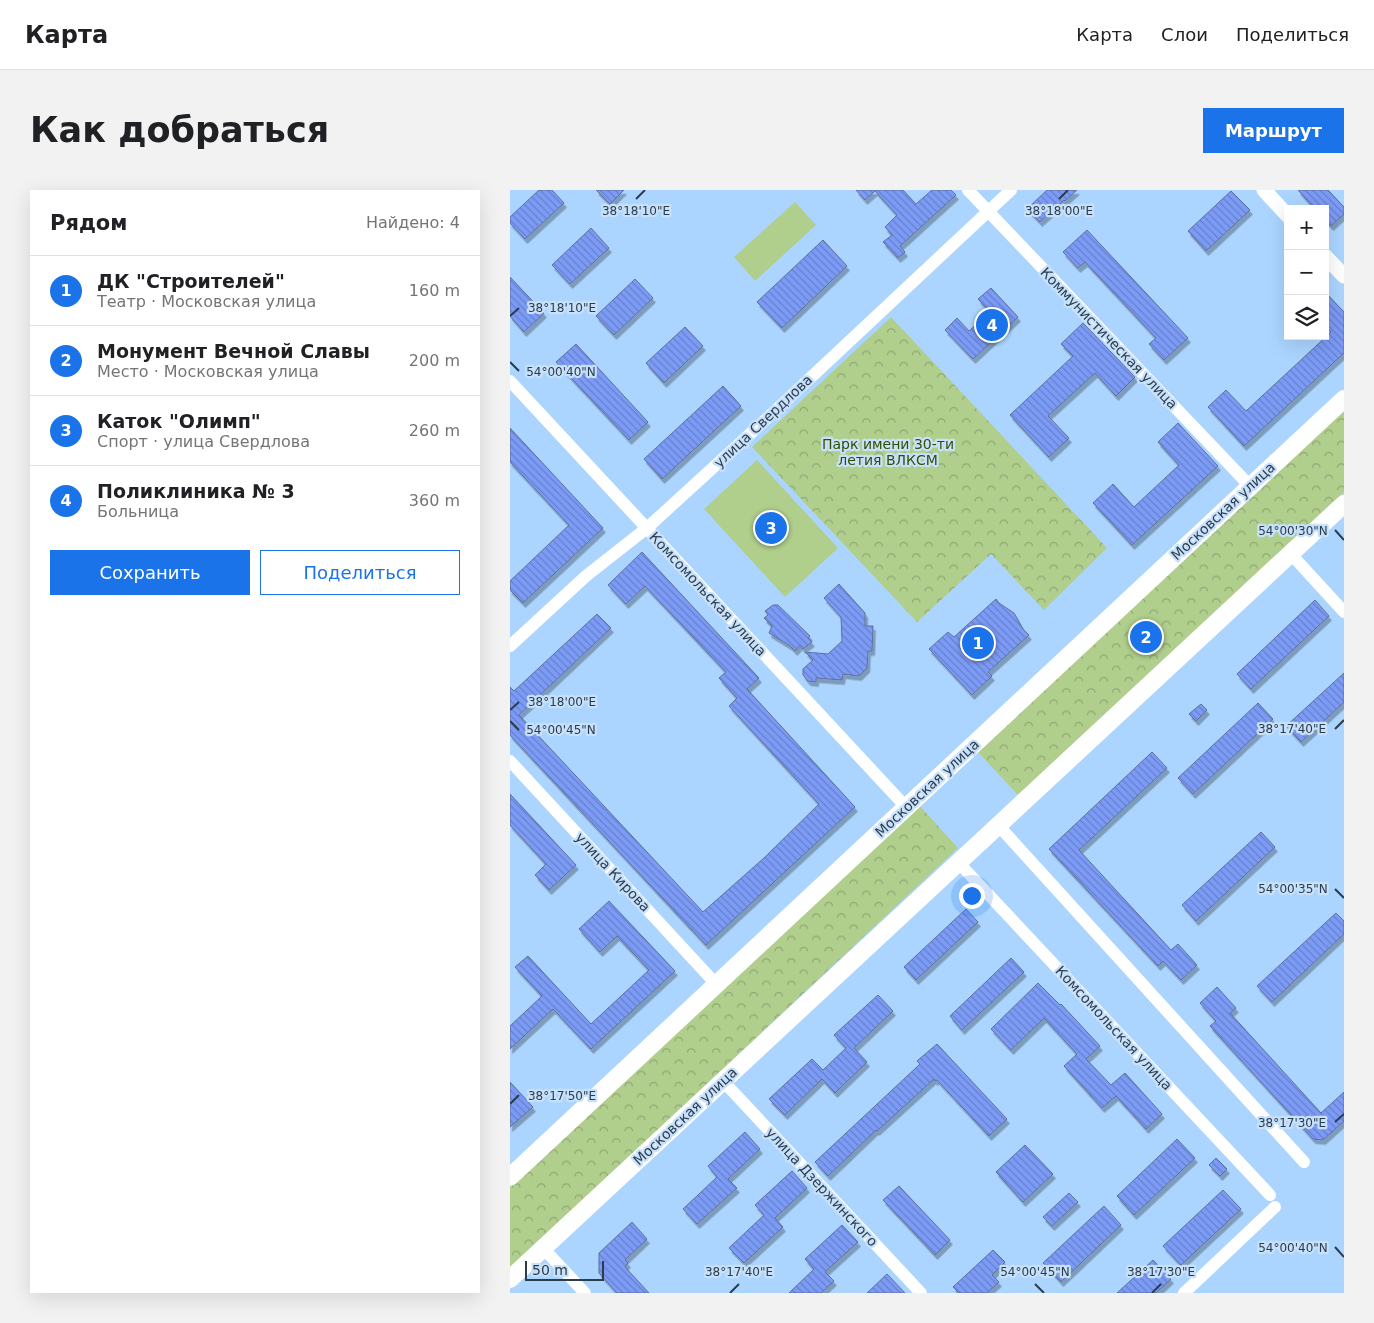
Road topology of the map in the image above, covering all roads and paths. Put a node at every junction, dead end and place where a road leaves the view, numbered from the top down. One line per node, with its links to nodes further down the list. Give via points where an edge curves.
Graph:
1 (968, 190): 4 (street, Коммунистическая улица)
2 (1011, 190): 4 (street, улица Свердлова)
3 (1264, 190): 5 (street)
4 (988, 211): 10 (street, Коммунистическая улица); 12 (street, улица Свердлова)
5 (1284, 212)
6 (1329, 260): 7 (street)
7 (1344, 276)
8 (510, 381): 12 (street, Комсомольская улица)
9 (1344, 398): 10 (main road, Московская улица)
10 (1250, 486): 17 (main road, Московская улица)
11 (1344, 504): 13 (main road, Московская улица)
12 (647, 528): 15 (street, улица Свердлова, via 586,576); 17 (street, Комсомольская улица)
13 (1290, 553): 14 (street); 18 (main road, Московская улица)
14 (1344, 612)
15 (510, 646)
16 (510, 761): 20 (street, улица Кирова)
17 (906, 807): 20 (main road, Московская улица)
18 (998, 825): 19 (main road, Московская улица); 22 (street)
19 (958, 862): 21 (main road, Московская улица); 24 (street, Комсомольская улица)
20 (716, 984): 23 (main road, Московская улица)
21 (723, 1081): 26 (main road, Московская улица); 29 (street, улица Дзержинского)
22 (1304, 1162)
23 (510, 1177)
24 (1270, 1195)
25 (1275, 1207): 30 (street)
26 (543, 1248): 27 (main road, Московская улица); 28 (street)
27 (510, 1279)
28 (585, 1293)
29 (921, 1293)
30 (1184, 1293)

